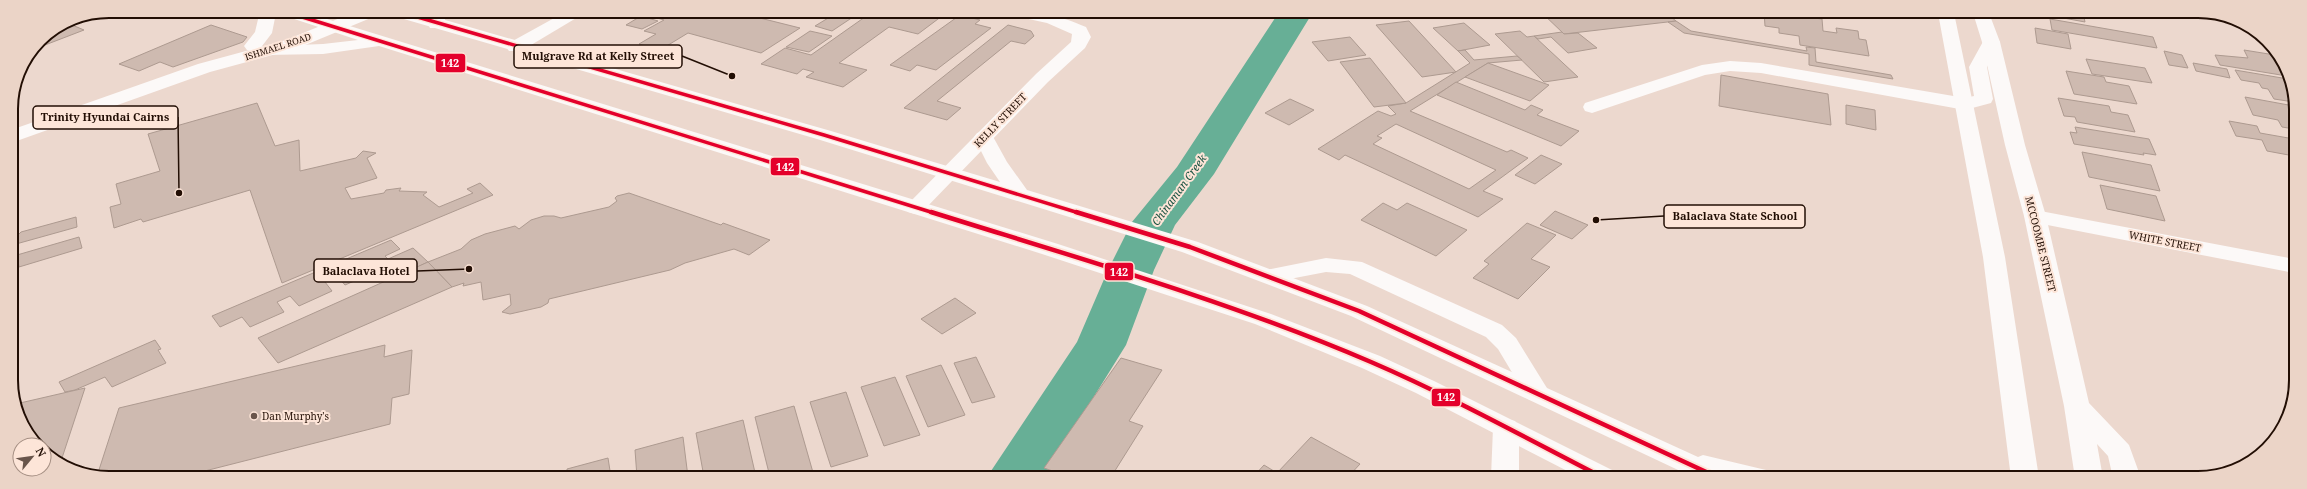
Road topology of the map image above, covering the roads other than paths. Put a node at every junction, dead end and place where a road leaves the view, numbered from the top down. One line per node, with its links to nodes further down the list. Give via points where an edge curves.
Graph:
1 (266, 18): 14 (main road, via 263,33)
2 (304, 18): 10 (main road)
3 (326, 18): 10 (main road, ISHMAEL ROAD)
4 (356, 18): 11 (main road, ISHMAEL ROAD)
5 (438, 18): 15 (main road)
6 (567, 18): 15 (main road)
7 (1048, 18): 21 (main road, KELLY STREET, via 1080,31 1082,37 1079,44)
8 (1947, 18): 18 (main road)
9 (1983, 18): 13 (main road, MCCOOMBE STREET)
10 (316, 22): 11 (main road); 14 (main road, ISHMAEL ROAD)
11 (334, 28): 12 (main road); 16 (main road, ISHMAEL ROAD)
12 (382, 42): 16 (main road, via 323,49); 24 (main road)
13 (1991, 42): 18 (main road, via 1978,67 1984,98); 25 (main road, MCCOOMBE STREET)
14 (253, 46): 17 (main road, ISHMAEL ROAD)
15 (514, 47): 22 (main road)
16 (271, 51): 17 (main road, ISHMAEL ROAD)
17 (204, 68): 20 (main road, ISHMAEL ROAD)
18 (1965, 104): 19 (main road, via 1761,68 1730,66 1702,70); 36 (main road, via 1994,257)
19 (1592, 107)
20 (18, 134)
21 (984, 137): 22 (main road, KELLY STREET); 23 (main road, via 997,163)
22 (949, 173): 23 (main road); 24 (main road, KELLY STREET)
23 (1019, 194): 27 (main road, via 1171,241)
24 (914, 208): 30 (main road, via 1264,319 1425,387)
25 (2035, 216): 26 (main road, WHITE STREET); 29 (main road, MCCOOMBE STREET)
26 (2289, 265)
27 (1269, 276): 28 (main road, via 1359,311); 28 (main road, via 1326,265 1340,265 1366,271 1494,331 1507,344)
28 (1537, 392): 31 (main road)
29 (2077, 406): 37 (main road, MCCOOMBE STREET); 38 (main road, via 2120,452)
30 (1506, 428): 32 (main road); 33 (main road)
31 (1677, 458): 34 (main road); 35 (main road)
32 (1505, 471)
33 (1590, 471)
34 (1704, 471)
35 (1728, 471)
36 (2024, 471)
37 (2088, 471)
38 (2125, 471)

